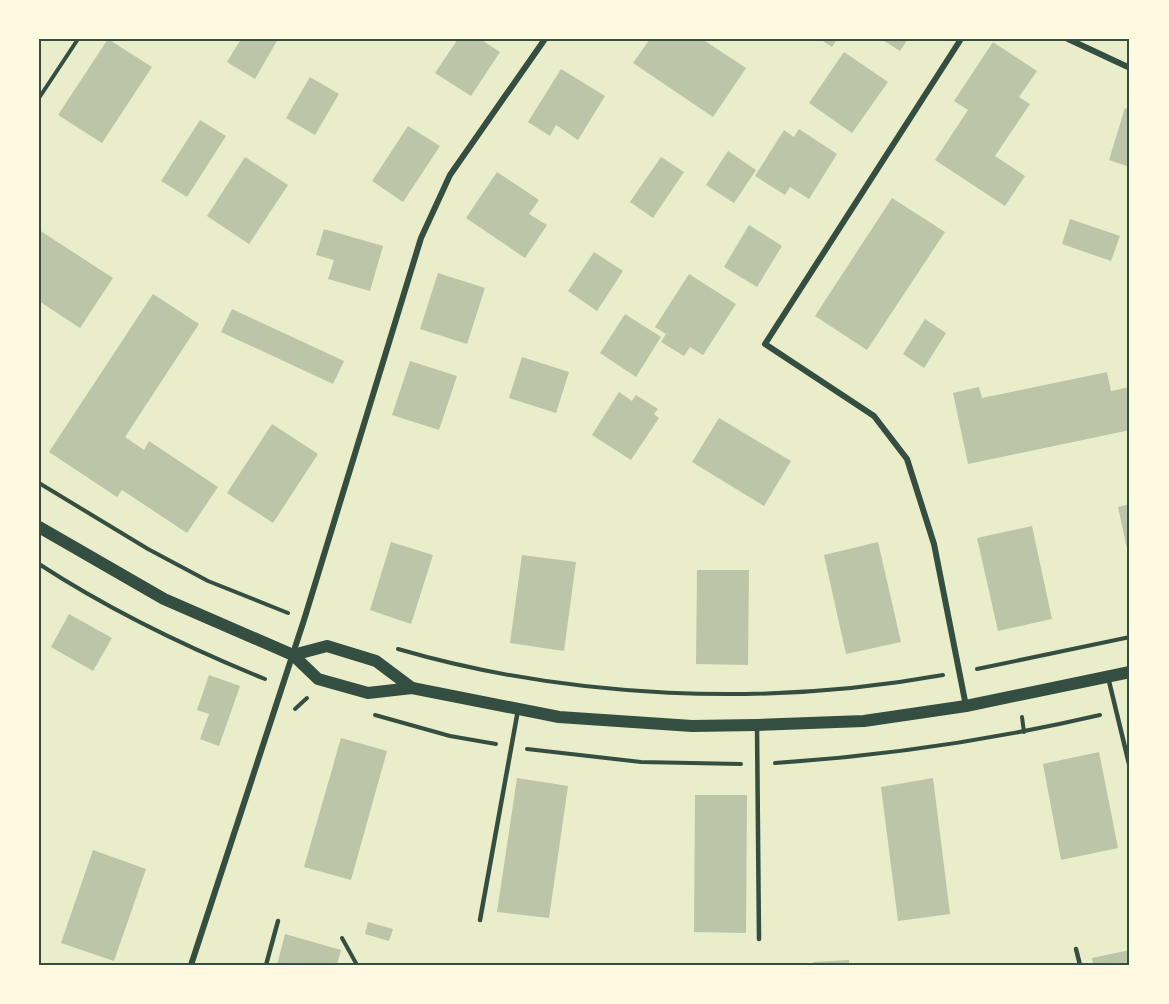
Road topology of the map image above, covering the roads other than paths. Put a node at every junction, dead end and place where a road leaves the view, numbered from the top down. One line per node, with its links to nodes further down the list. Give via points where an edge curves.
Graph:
1 (545, 39): 6 (street, via 450,175 421,238)
2 (960, 39): 10 (street, via 765,345 874,416 907,459 934,544)
3 (1068, 39): 4 (street)
4 (1130, 68)
5 (39, 527): 6 (main road, via 164,599)
6 (292, 655): 9 (main road, via 318,679 336,685 368,693); 9 (main road, via 327,646 376,661); 18 (street)
7 (1130, 672): 8 (main road)
8 (1108, 676): 10 (main road); 13 (lane)
9 (412, 688): 11 (main road)
10 (966, 706): 12 (main road, via 864,721)
11 (518, 710): 12 (main road, via 624,722); 14 (lane)
12 (758, 725): 16 (lane)
13 (1130, 768)
14 (480, 920)
15 (278, 921): 19 (lane)
16 (759, 939)
17 (1076, 949): 20 (lane)
18 (191, 965)
19 (266, 965)
20 (1080, 965)

